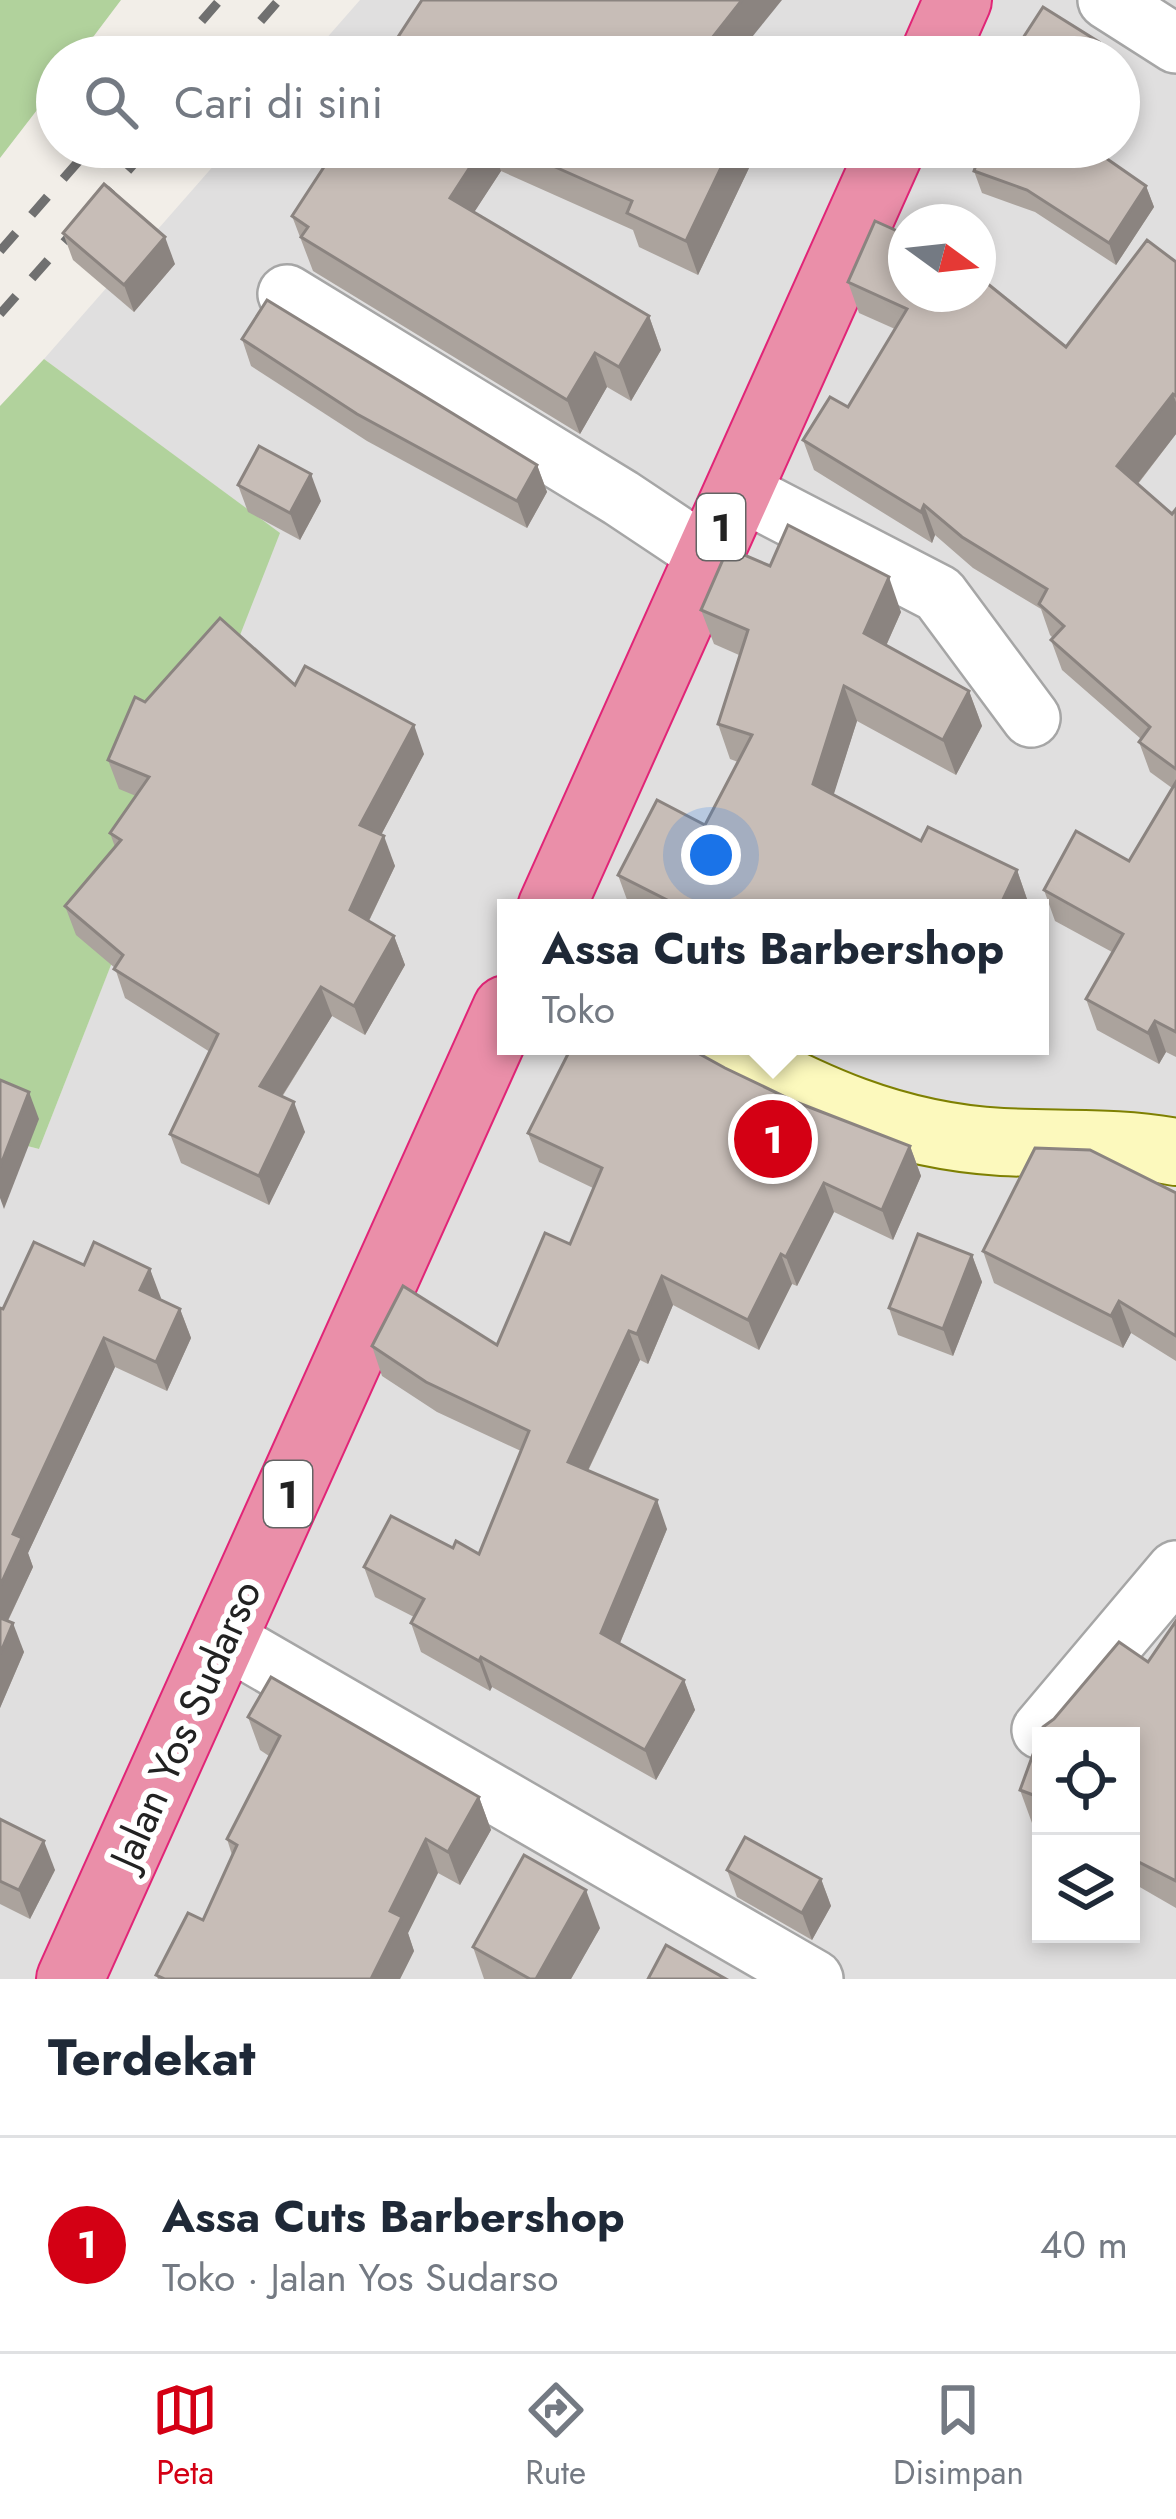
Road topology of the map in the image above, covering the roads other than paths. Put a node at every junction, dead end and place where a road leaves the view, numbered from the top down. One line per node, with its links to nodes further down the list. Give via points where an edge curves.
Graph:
1 (958, 0): 3 (highway)
2 (1107, 0): 4 (street)
3 (942, 36)
4 (1176, 44)
5 (883, 168): 7 (highway, 1)
6 (287, 294): 8 (street)
7 (738, 490): 8 (highway, 1); 9 (street, via 939,594)
8 (708, 556): 10 (highway, 1)
9 (1031, 718)
10 (555, 899)
11 (497, 1029): 15 (highway, Jalan Yos Sudarso / 1)
12 (736, 1055): 13 (street, via 854,1114 929,1132)
13 (1176, 1152)
14 (1176, 1570): 16 (street)
15 (224, 1638): 17 (highway, Jalan Yos Sudarso / 1); 18 (street)
16 (1044, 1727)
17 (70, 1979)
18 (814, 1979)

